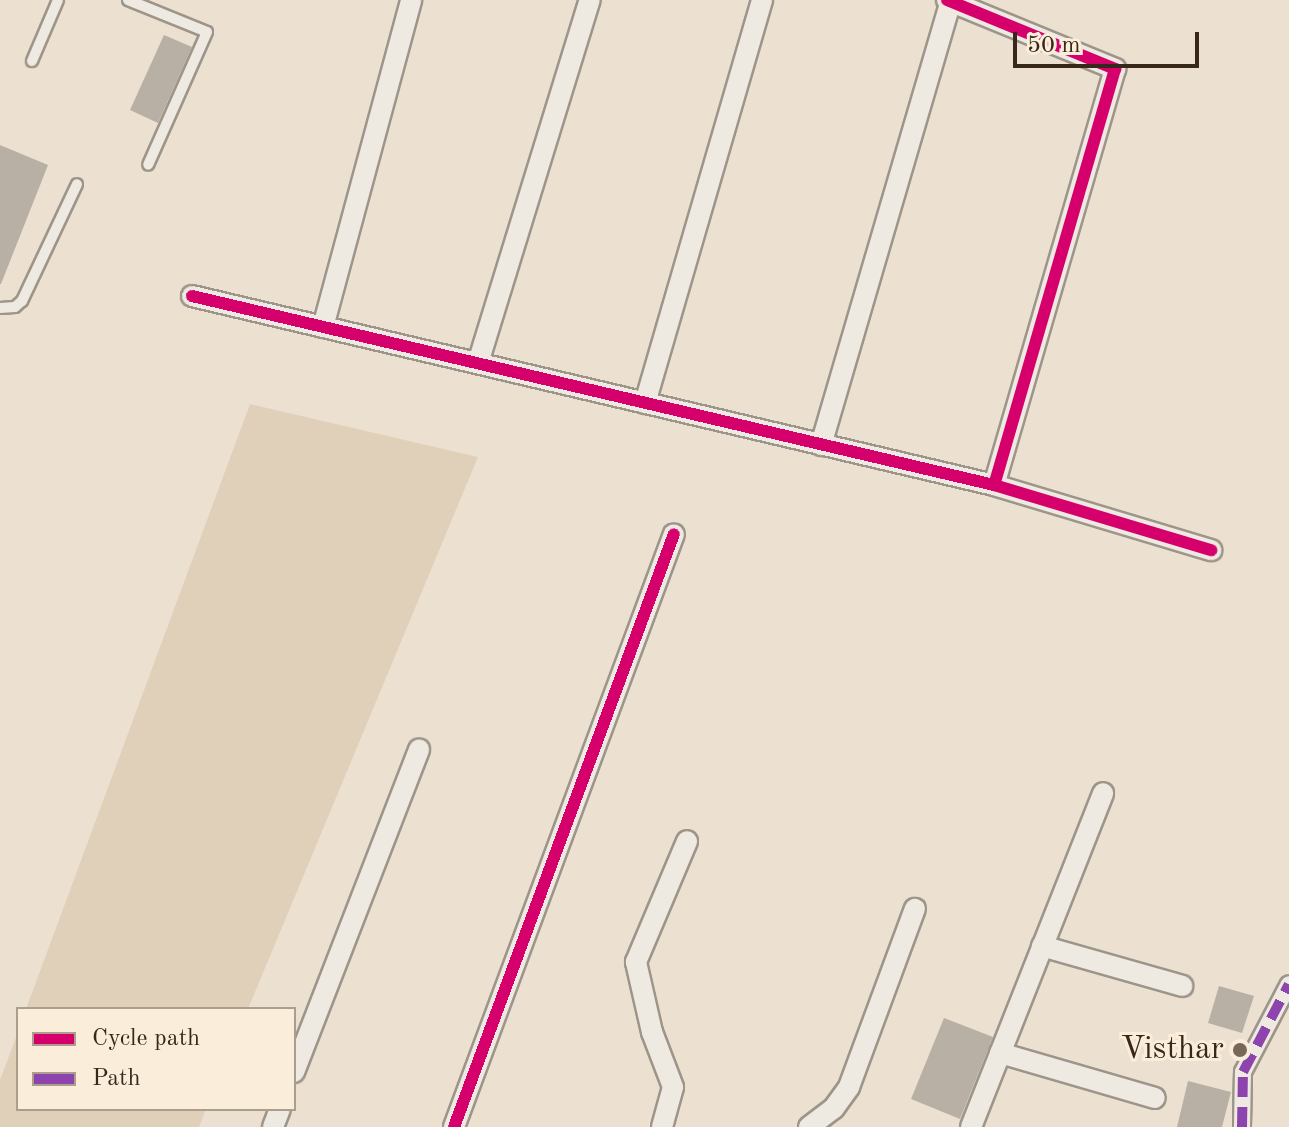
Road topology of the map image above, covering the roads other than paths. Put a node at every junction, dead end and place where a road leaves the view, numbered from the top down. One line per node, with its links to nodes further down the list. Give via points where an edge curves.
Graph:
1 (58, 0): 7 (lane)
2 (128, 0): 8 (lane, via 207,32)
3 (411, 0): 12 (street)
4 (590, 0): 13 (street)
5 (762, 0): 14 (street)
6 (949, 1): 15 (street); 16 (street, via 1115,69)
7 (32, 61)
8 (148, 165)
9 (77, 184): 11 (lane, via 22,301)
10 (192, 296): 12 (street)
11 (0, 308)
12 (323, 327): 13 (street)
13 (478, 363): 14 (street)
14 (645, 403): 15 (street)
15 (821, 445): 16 (street)
16 (994, 485): 18 (street)
17 (674, 534): 29 (street)
18 (1211, 550)
19 (419, 749): 27 (street)
20 (1103, 793): 23 (street)
21 (687, 841): 30 (street, via 636,962 652,1032 673,1087)
22 (915, 909): 31 (street, via 849,1087 834,1108)
23 (1042, 946): 25 (street); 26 (street)
24 (1289, 984): 33 (street, via 1243,1072)
25 (1182, 986)
26 (1000, 1053): 28 (street); 32 (street)
27 (296, 1067)
28 (1155, 1098)
29 (454, 1127)
30 (662, 1127)
31 (809, 1127)
32 (971, 1127)
33 (1242, 1127)

